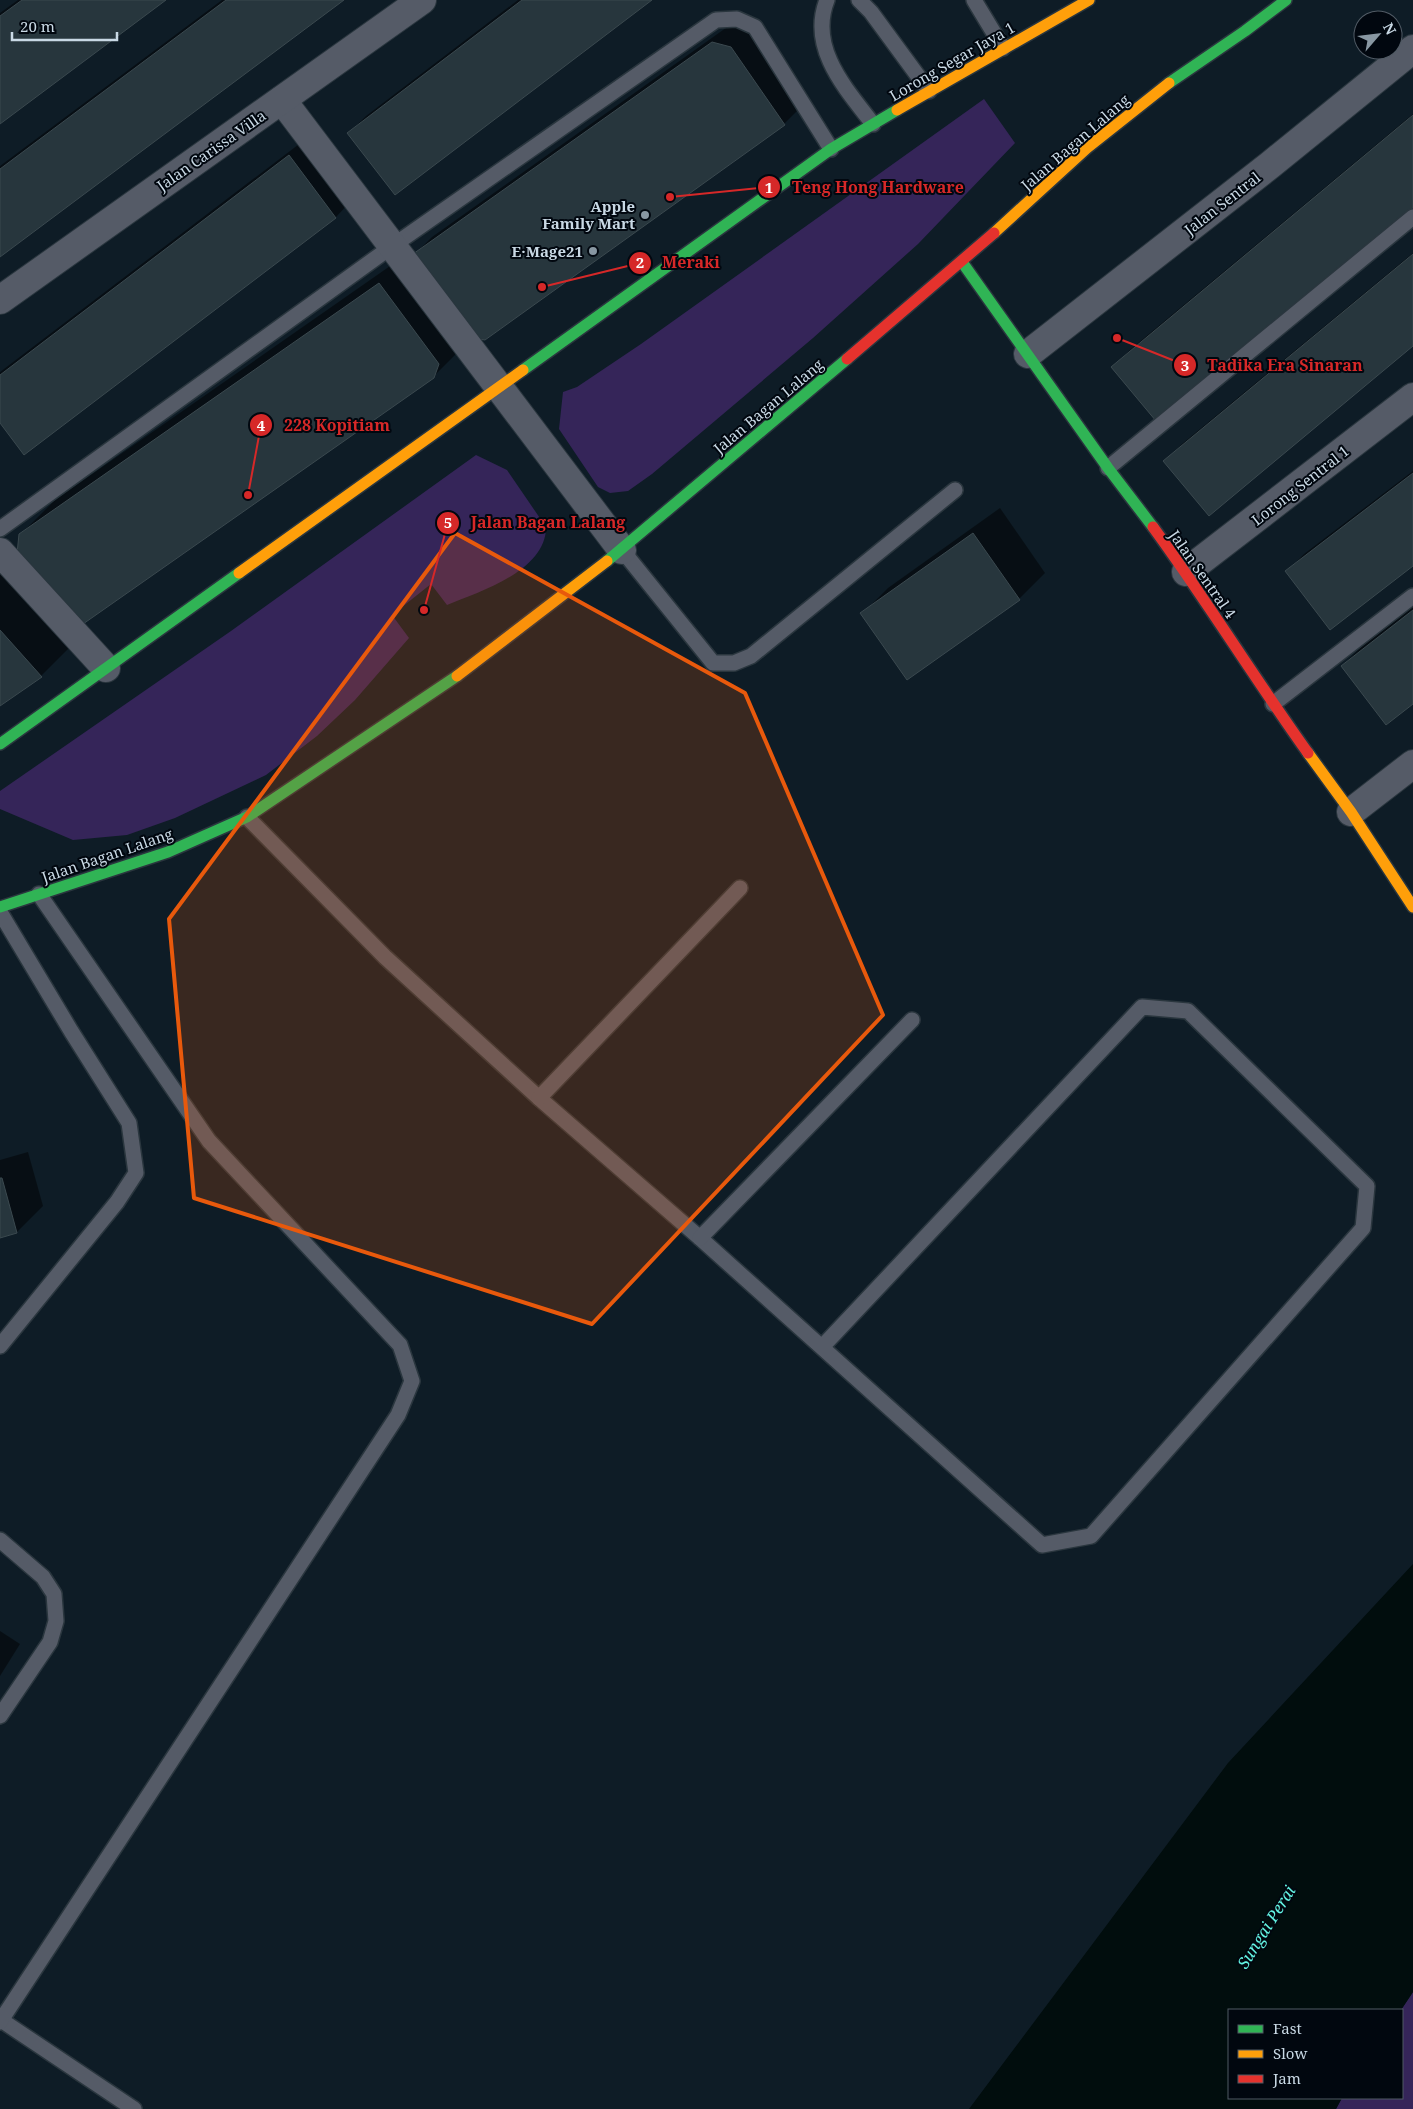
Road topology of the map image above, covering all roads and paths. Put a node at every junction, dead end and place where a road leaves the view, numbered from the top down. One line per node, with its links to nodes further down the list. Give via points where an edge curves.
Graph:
1 (422, 0): 10 (street, Jalan Carissa Villa)
2 (827, 0): 11 (lane, via 822,12 822,33 829,61 840,82)
3 (858, 0): 9 (lane, via 871,12)
4 (974, 0): 7 (lane)
5 (1090, 0): 7 (street, Lorong Segar Jaya 1)
6 (1286, 0): 15 (street, Jalan Bagan Lalang, via 1178,75 1087,148)
7 (1003, 48): 9 (street, Lorong Segar Jaya 1)
8 (1413, 48): 17 (street, Jalan Sentral, via 1270,165)
9 (929, 92): 11 (street, Lorong Segar Jaya 1)
10 (282, 100): 14 (street); 16 (street, Jalan Carissa Villa)
11 (873, 124): 12 (street, Lorong Segar Jaya 1)
12 (831, 149): 14 (lane, via 754,27 737,19 716,20); 18 (street)
13 (1413, 217): 20 (lane)
14 (392, 247): 18 (street); 22 (lane)
15 (962, 262): 17 (street, Jalan Sentral 4); 23 (street, Jalan Bagan Lalang)
16 (0, 300)
17 (1028, 354): 20 (street, Jalan Sentral 4)
18 (498, 388): 23 (street); 27 (street)
19 (1413, 397): 25 (street, Lorong Sentral 1)
20 (1108, 468): 25 (street, Jalan Sentral 4)
21 (955, 490): 23 (lane, via 751,656 734,663 713,663)
22 (0, 529)
23 (622, 550): 32 (street, Jalan Bagan Lalang, via 445,685)
24 (0, 552): 27 (street)
25 (1186, 572): 28 (street, Jalan Sentral 4)
26 (1413, 596): 28 (lane)
27 (106, 668): 29 (street)
28 (1273, 704): 31 (street, Jalan Sentral 4)
29 (0, 744)
30 (1413, 764): 31 (street)
31 (1351, 812): 35 (street, Jalan Sentral 4)
32 (247, 817): 34 (street, Jalan Bagan Lalang, via 168,852); 39 (lane, via 385,957)
33 (740, 888): 39 (lane)
34 (38, 894): 36 (street, Jalan Bagan Lalang); 45 (lane, via 209,1141 400,1344 412,1381 393,1424)
35 (1413, 907)
36 (0, 908)
37 (0, 912): 41 (lane, via 129,1123 136,1173 117,1202)
38 (912, 1020): 40 (lane)
39 (539, 1098): 40 (lane)
40 (700, 1238): 42 (lane)
41 (0, 1346)
42 (822, 1347): 42 (lane, via 1142,1007 1188,1011 1367,1186 1363,1228 1091,1536 1042,1545)
43 (0, 1540): 44 (lane, via 43,1577 54,1594 56,1621 50,1642)
44 (0, 1716)
45 (1, 2020): 46 (lane)
46 (134, 2109)

